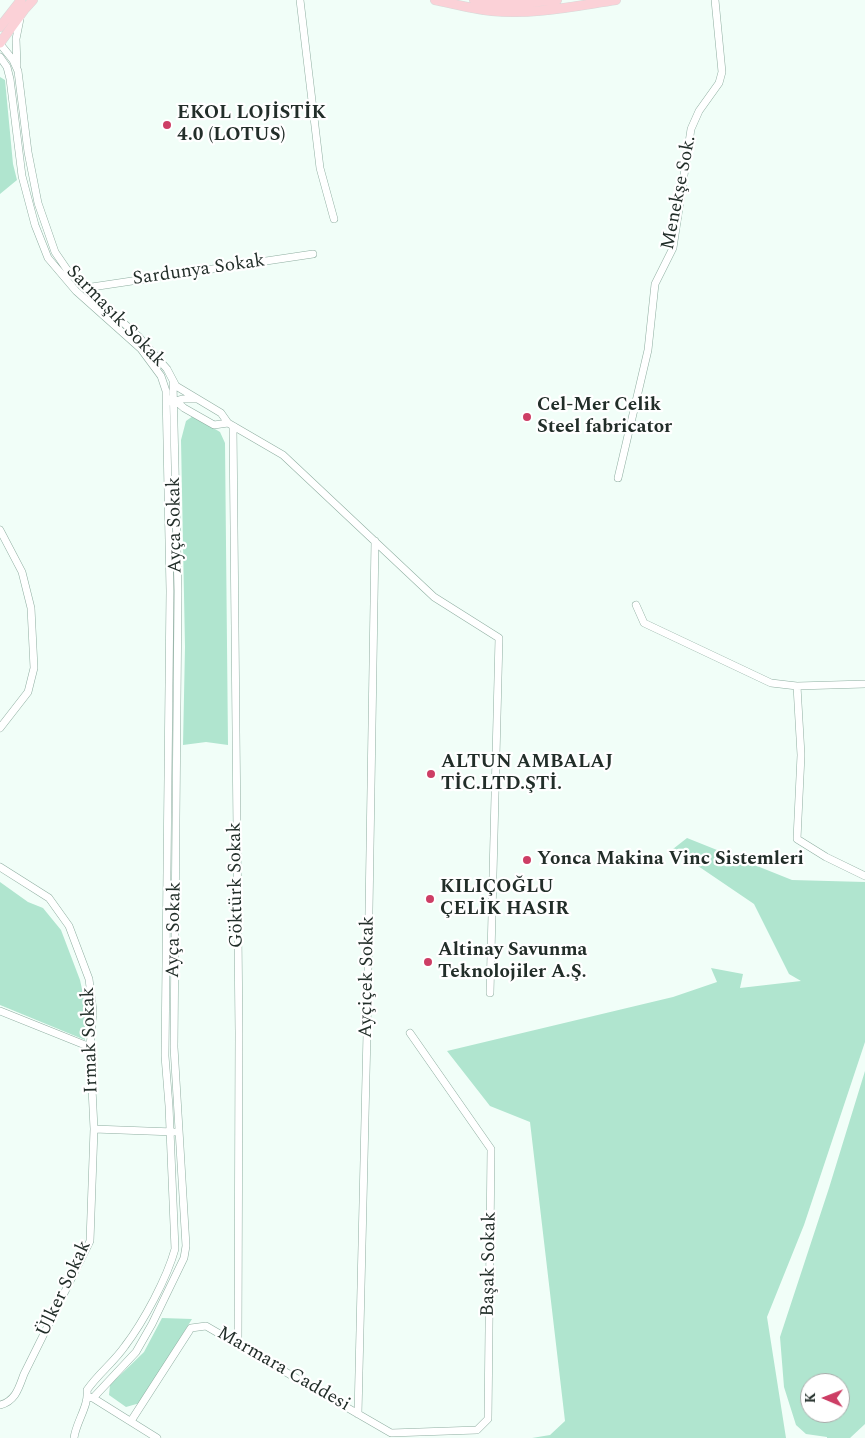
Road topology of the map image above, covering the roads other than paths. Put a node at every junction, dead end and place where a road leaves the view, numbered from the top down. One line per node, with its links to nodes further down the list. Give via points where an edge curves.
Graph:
1 (20, 0): 10 (main road); 11 (main road)
2 (33, 0): 9 (main road)
3 (300, 0): 19 (street, via 320,168)
4 (435, 0): 7 (main road, via 512,12)
5 (474, 0): 6 (main road, via 522,4)
6 (556, 0)
7 (616, 0)
8 (715, 0): 32 (street, Menekşe Sok., via 722,72 719,83 699,111 691,129 673,248 655,284 648,350)
9 (24, 10): 12 (main road); 15 (street, via 17,28)
10 (0, 17)
11 (0, 27)
12 (0, 44): 15 (street, Sarmaşık Sokak)
13 (0, 57): 16 (street, Sarmaşık Sokak)
14 (0, 68): 16 (street)
15 (18, 71): 17 (street, Sarmaşık Sokak)
16 (10, 79): 18 (street, Sarmaşık Sokak, via 22,176)
17 (37, 200): 18 (street); 21 (street, Sarmaşık Sokak)
18 (29, 202): 21 (street, Sarmaşık Sokak, via 48,258)
19 (334, 219)
20 (313, 254): 22 (street, Sardunya Sokak)
21 (67, 276): 22 (street, Sarmaşık Sokak); 23 (street, Sarmaşık Sokak, via 76,291 141,349)
22 (84, 288): 24 (street, Sarmaşık Sokak, via 138,336 166,369)
23 (163, 381): 25 (street, Ayça Sokak)
24 (173, 383): 26 (street, Sarmaşık Sokak); 27 (street, Ayça Sokak)
25 (166, 391): 27 (street, Sarmaşık Sokak); 29 (street, Ayça Sokak)
26 (196, 399): 27 (street); 31 (street, Sarmaşık Sokak)
27 (173, 401): 28 (street, Sarmaşık Sokak); 29 (street); 30 (street, Ayça Sokak)
28 (188, 411): 30 (street, via 181,411); 31 (street, Sarmaşık Sokak, via 214,425)
29 (166, 416): 39 (street, Ayça Sokak, via 170,591)
30 (174, 419): 40 (street, Ayça Sokak, via 178,591)
31 (231, 424): 34 (street, Sarmaşık Sokak, via 283,455); 50 (street, Göktürk Sokak, via 239,1024)
32 (618, 478)
33 (0, 530): 38 (street, via 22,572 30,608 34,668 28,692)
34 (375, 541): 43 (street, Sarmaşık Sokak, via 434,597 499,638); 53 (street, Ayçiçek Sokak)
35 (636, 605): 37 (street, via 644,623 771,683)
36 (865, 684): 37 (street)
37 (797, 686): 42 (street, via 801,755 797,839)
38 (0, 728)
39 (168, 788): 40 (street); 48 (street, Ayça Sokak, via 166,1056)
40 (176, 788): 49 (street, Ayça Sokak, via 174,1047)
41 (0, 867): 46 (street, Irmak Sokak, via 48,898 69,926 89,979 93,1010)
42 (865, 876)
43 (490, 993)
44 (0, 1011): 46 (street)
45 (410, 1033): 55 (street, Başak Sokak, via 491,1149 488,1419 477,1430)
46 (90, 1047): 47 (street, Irmak Sokak)
47 (94, 1129): 48 (street); 52 (street, Ülker Sokak, via 90,1241 16,1395)
48 (170, 1132): 49 (street); 51 (street, Ayça Sokak, via 175,1249 172,1261 142,1322 125,1347 87,1390)
49 (178, 1132): 51 (street, Ayça Sokak, via 186,1246 184,1258 136,1352)
50 (238, 1344): 53 (street, Marmara Caddesi); 54 (street, Marmara Caddesi, via 206,1326 191,1328)
51 (90, 1398): 54 (street); 56 (street, Ayça Sokak)
52 (0, 1405)
53 (358, 1414): 55 (street, Marmara Caddesi)
54 (131, 1421): 57 (street)
55 (391, 1432)
56 (74, 1438)
57 (157, 1438)

